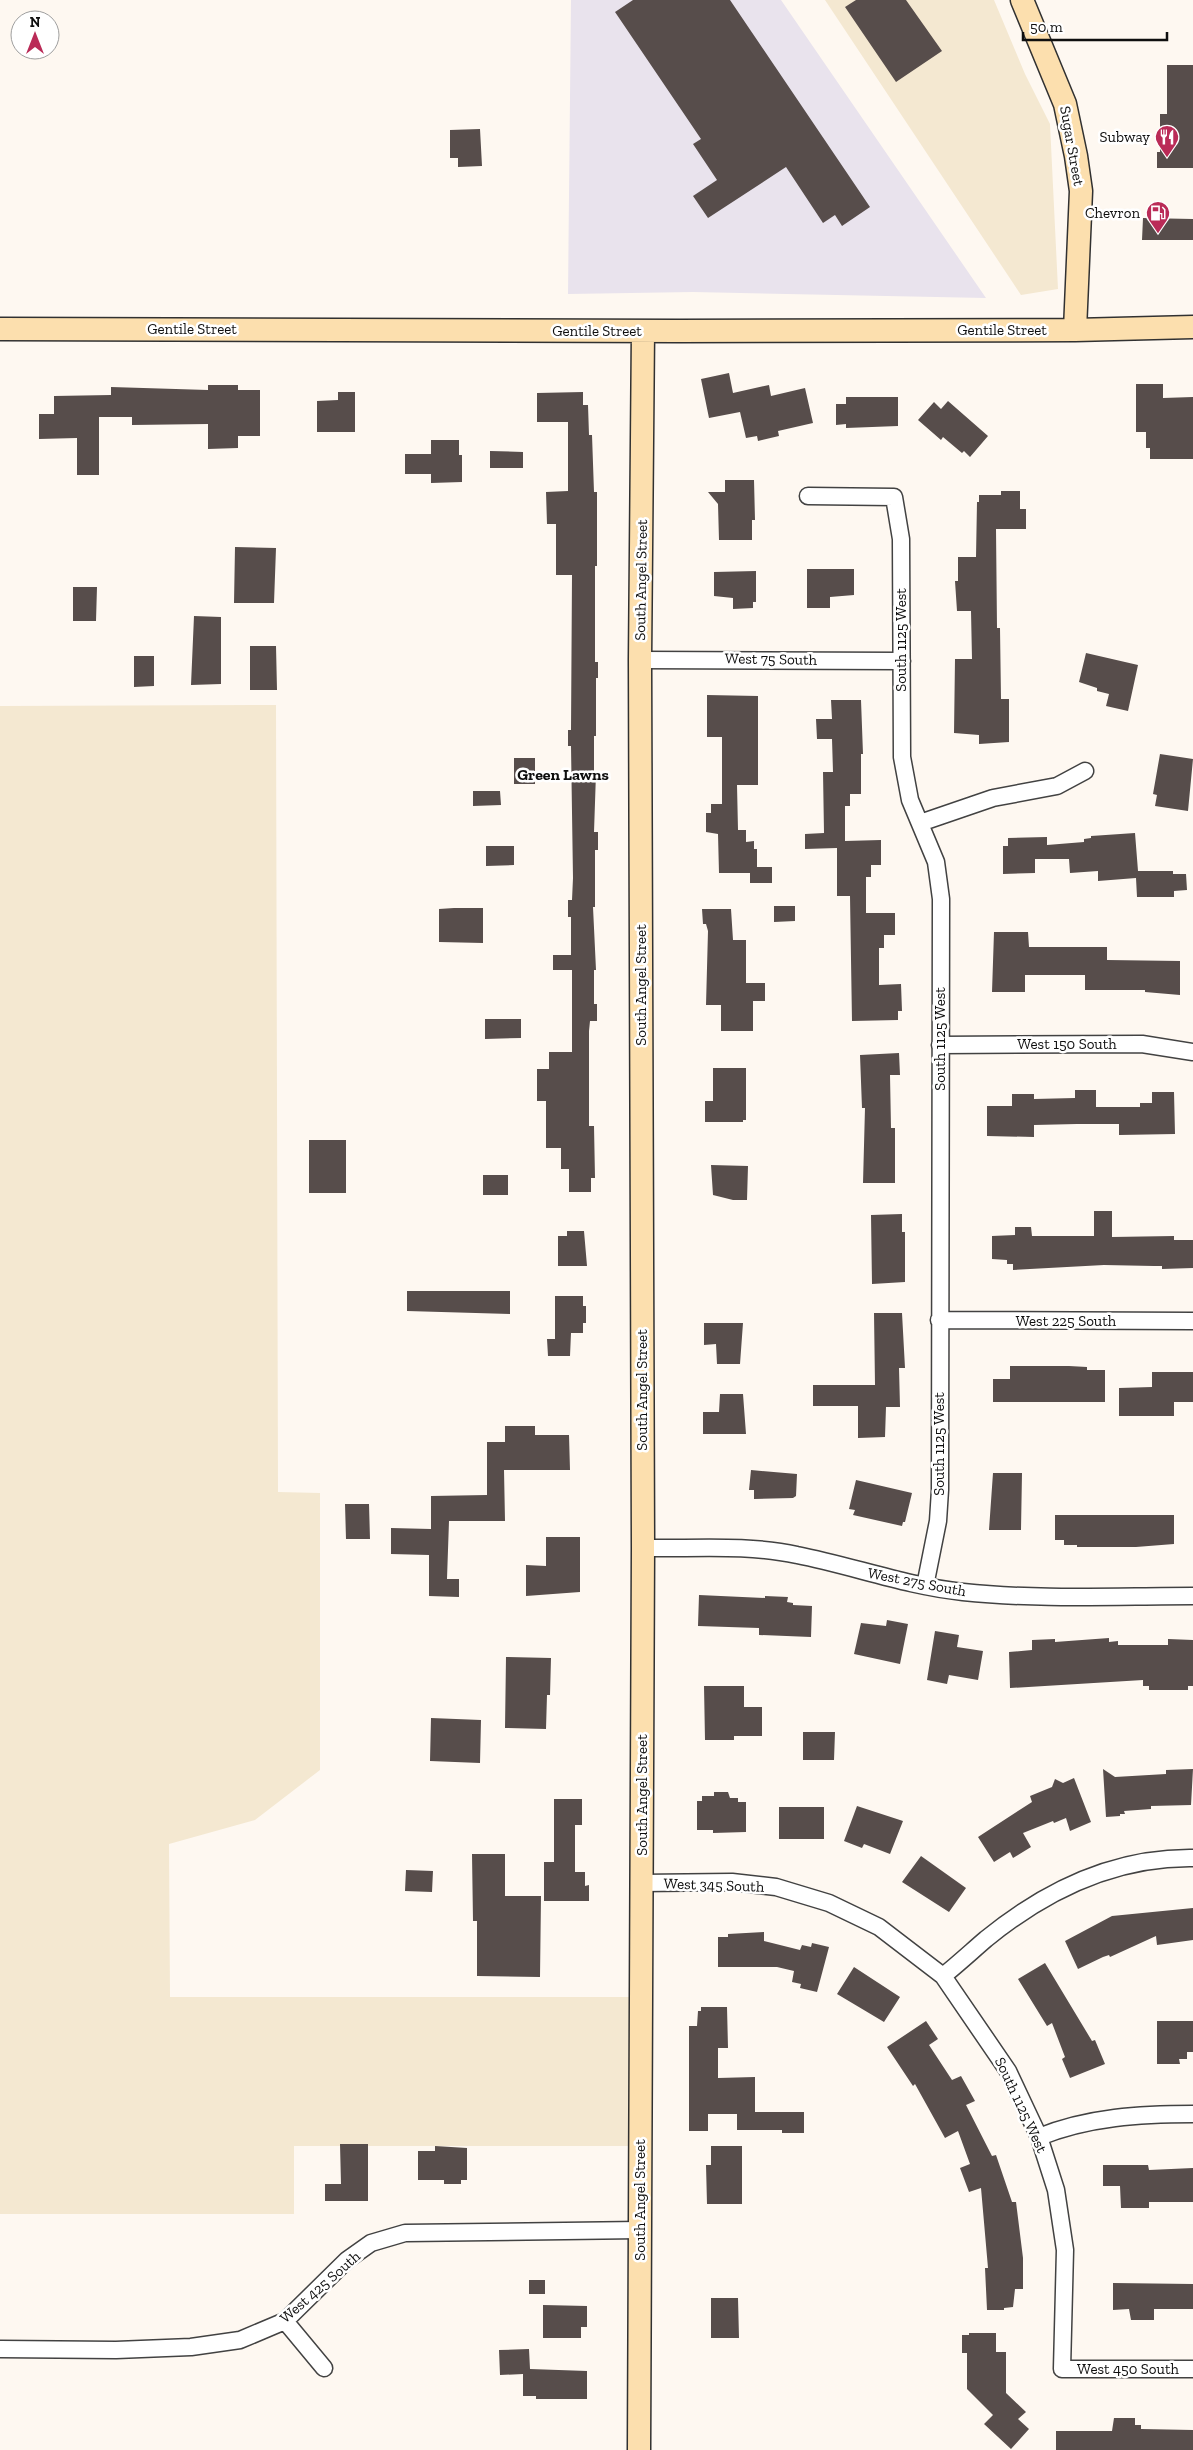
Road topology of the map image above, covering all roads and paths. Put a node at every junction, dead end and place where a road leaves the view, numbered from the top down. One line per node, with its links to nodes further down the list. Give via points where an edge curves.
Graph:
1 (1022, 0): 4 (main road, Sugar Street, via 1065,104 1076,156 1080,191)
2 (1193, 328): 4 (main road, Gentile Street)
3 (0, 329): 5 (main road, Gentile Street)
4 (1075, 330): 5 (main road, Gentile Street)
5 (644, 331): 7 (main road, South Angel Street)
6 (808, 496): 8 (street, South 1125 West, via 894,497 901,539)
7 (640, 660): 8 (street, West 75 South); 15 (main road, South Angel Street)
8 (902, 661): 10 (street, South 1125 West, via 902,757 910,800)
9 (1085, 771): 10 (street, via 1057,786 993,798)
10 (920, 823): 11 (street, South 1125 West, via 936,862 941,899)
11 (940, 1045): 12 (street, West 150 South, via 1142,1044); 13 (street, South 1125 West)
12 (1193, 1052)
13 (940, 1320): 14 (street, West 225 South); 16 (street, South 1125 West, via 940,1490 938,1521)
14 (1193, 1321)
15 (643, 1548): 16 (street, West 275 South, via 738,1549 796,1554); 19 (main road, South Angel Street)
16 (925, 1586): 17 (street, West 275 South, via 1002,1596)
17 (1193, 1596)
18 (1193, 1858): 20 (street, via 1168,1858 1116,1867 1070,1885 1029,1908 987,1938)
19 (641, 1883): 20 (street, West 345 South, via 732,1882 776,1887 829,1903 878,1927); 23 (main road, South Angel Street)
20 (943, 1976): 22 (street, South 1125 West, via 1008,2071)
21 (1193, 2114): 22 (street, via 1149,2114 1095,2120)
22 (1039, 2137): 27 (street, South 1125 West, via 1056,2190 1065,2250)
23 (640, 2230): 24 (street, West 425 South, via 405,2233 371,2243 347,2260); 29 (main road, South Angel Street)
24 (285, 2321): 25 (street, West 425 South, via 240,2340 191,2347); 26 (street)
25 (0, 2349)
26 (324, 2368)
27 (1062, 2369): 28 (street, West 450 South)
28 (1193, 2369)
29 (640, 2450)

